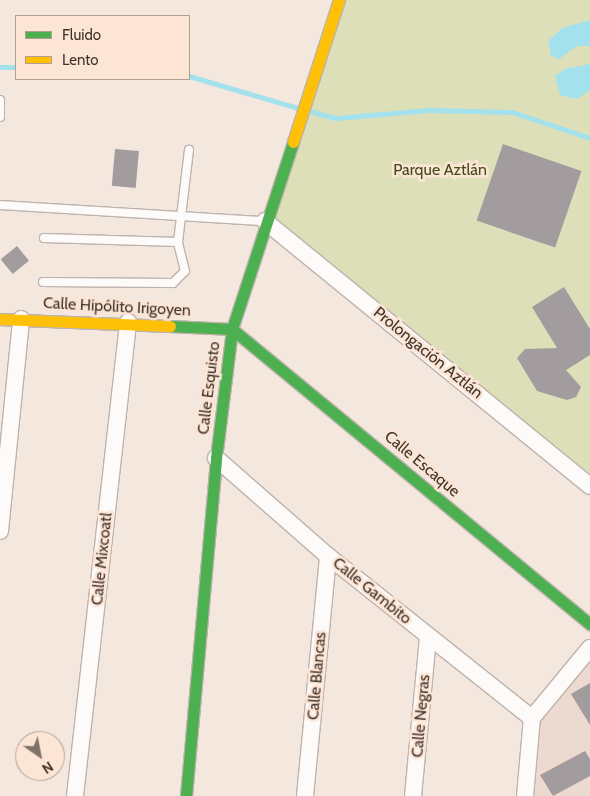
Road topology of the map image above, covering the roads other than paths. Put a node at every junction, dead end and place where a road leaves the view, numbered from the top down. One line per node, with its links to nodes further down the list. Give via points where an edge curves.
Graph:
1 (339, 0): 7 (street, Calle Esquisto)
2 (0, 100): 3 (lane)
3 (0, 117)
4 (188, 150): 6 (lane)
5 (0, 205): 6 (lane)
6 (182, 213): 7 (lane); 9 (lane)
7 (265, 221): 14 (street, Calle Esquisto); 16 (street, Prolongación Aztlán)
8 (44, 238): 9 (lane)
9 (178, 242): 10 (lane, via 185,271 173,283)
10 (43, 282)
11 (0, 319): 12 (street, Calle Hipólito Irigoyen)
12 (21, 319): 13 (street, Calle Hipólito Irigoyen); 17 (street)
13 (128, 322): 14 (street, Calle Hipólito Irigoyen); 23 (street, Calle Mixcoatl)
14 (232, 329): 15 (street, Calle Esquisto); 19 (street, Calle Escaque)
15 (216, 458): 18 (street, Calle Gambito); 24 (street, Calle Esquisto)
16 (590, 486)
17 (0, 530)
18 (328, 556): 20 (street, Calle Gambito); 25 (street, Calle Blancas)
19 (590, 624)
20 (428, 637): 22 (street, Calle Gambito); 26 (street, Calle Negras)
21 (590, 648): 22 (street)
22 (532, 718): 27 (street)
23 (75, 796)
24 (186, 796)
25 (305, 796)
26 (413, 796)
27 (524, 796)

